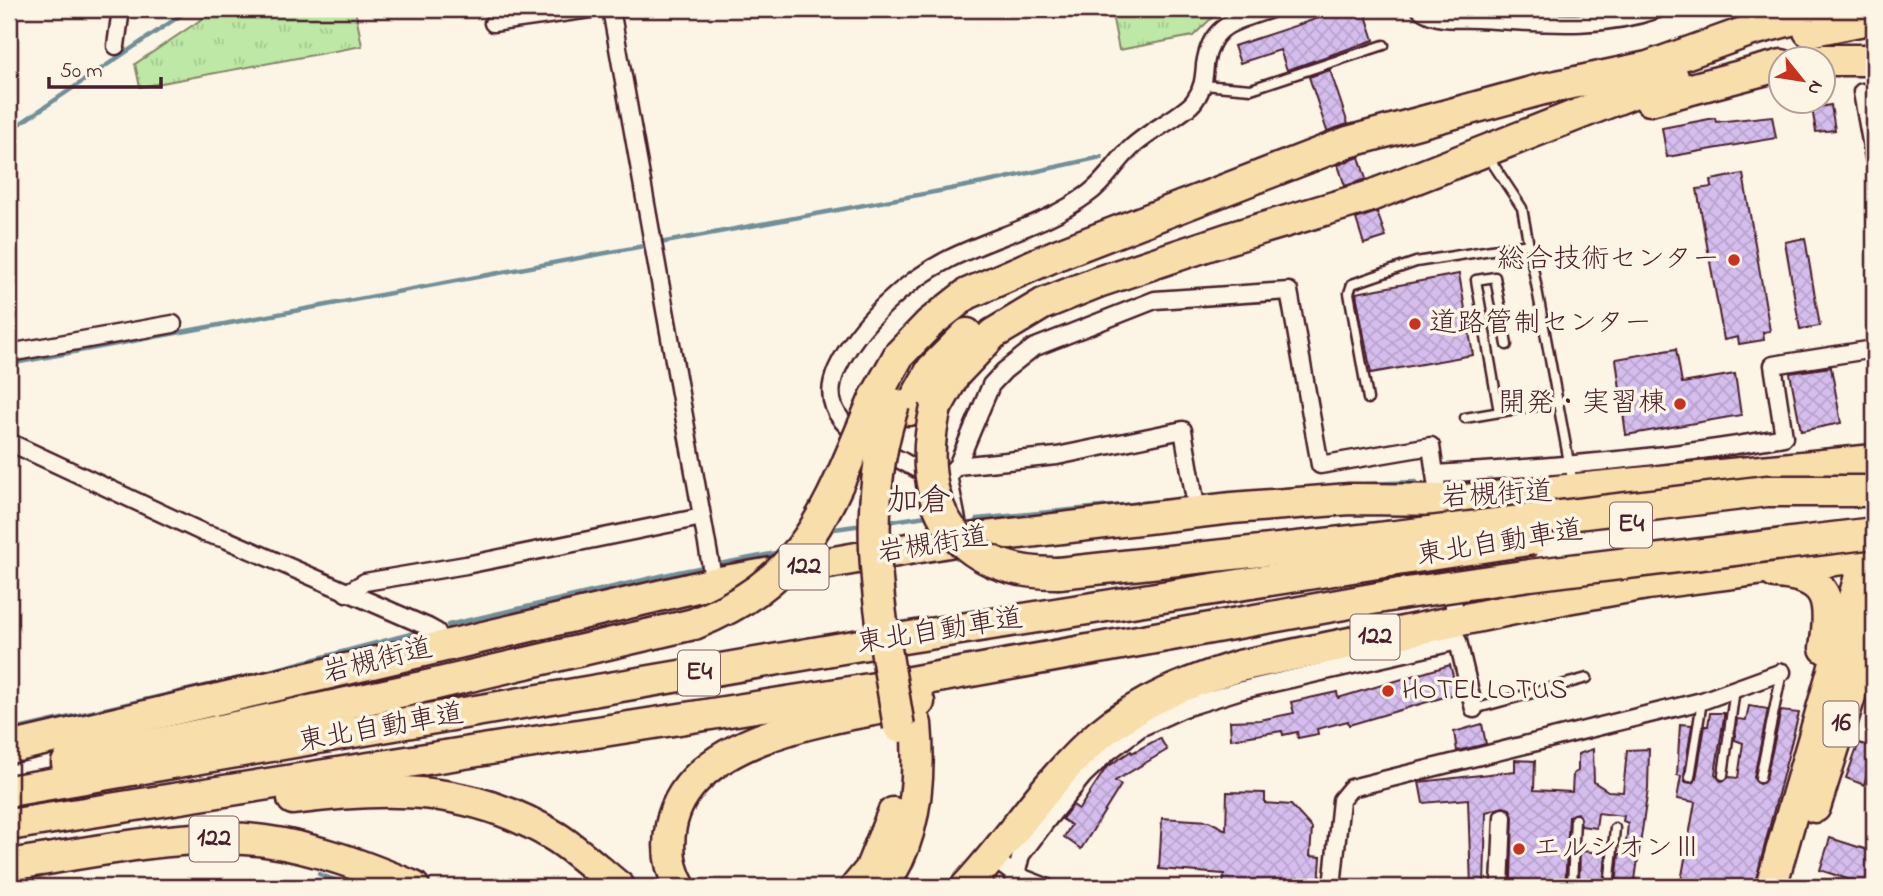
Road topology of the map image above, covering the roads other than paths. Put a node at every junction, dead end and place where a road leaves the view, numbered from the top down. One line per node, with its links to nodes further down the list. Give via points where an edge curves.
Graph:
1 (121, 9): 13 (street)
2 (590, 9): 11 (street)
3 (611, 9): 41 (street)
4 (1271, 9): 17 (street, via 1223,27 1211,38)
5 (1420, 9): 9 (street, via 1441,19 1546,25)
6 (1658, 9): 9 (street)
7 (1755, 9): 18 (highway)
8 (1832, 9): 18 (highway, via 1749,31 1648,67)
9 (1596, 15)
10 (1874, 19): 20 (highway, via 1836,24 1757,47)
11 (493, 23)
12 (1384, 45): 17 (lane, via 1251,89)
13 (116, 46)
14 (1838, 60): 15 (highway)
15 (1874, 61)
16 (1768, 69): 20 (highway)
17 (1203, 85): 35 (street, via 1194,103 1129,150 1090,193 1060,212 948,259 910,284 859,335 837,370 830,397 835,413 847,428 918,470 940,477)
18 (1543, 89): 30 (highway, via 1348,142 967,294 899,355)
19 (1862, 92): 22 (street)
20 (1559, 121): 21 (highway)
21 (1486, 153): 23 (lane, via 1522,208); 30 (highway, via 1368,197 1233,237 1043,304 986,342 954,374)
22 (1874, 158)
23 (1529, 244): 28 (lane, via 1416,262 1352,285 1349,293); 29 (lane)
24 (173, 324): 27 (street)
25 (1507, 345): 31 (lane, via 1495,277 1476,281)
26 (1874, 349): 36 (street, via 1773,365 1784,437 1699,453 1629,457)
27 (9, 353)
28 (1368, 399)
29 (1559, 402): 31 (lane); 36 (lane)
30 (904, 405): 45 (highway, bridge, via 946,522 968,547 1020,570 1059,573); 58 (highway, via 890,509); 61 (highway, bridge, via 830,500 802,548 760,592 729,610 694,624 427,686)
31 (1499, 412): 32 (lane)
32 (1465, 418)
33 (9, 442): 48 (street)
34 (1874, 460): 36 (highway, 岩槻街道 / 122)
35 (953, 471): 37 (street, via 991,385 1033,348 1154,300 1289,290 1321,465 1432,446); 40 (street, via 1183,430); 43 (street)
36 (1573, 479): 37 (highway, 岩槻街道 / 122)
37 (1438, 487): 40 (highway, 岩槻街道 / 122); 49 (street)
38 (1874, 491): 45 (highway, bridge, via 1767,491)
39 (1874, 497): 45 (highway, 東北自動車道 / E4, bridge)
40 (1197, 512): 43 (highway, 岩槻街道 / 122)
41 (702, 517): 46 (street); 48 (street, via 365,582)
42 (1874, 527): 44 (highway, 16)
43 (960, 540): 46 (highway, 岩槻街道 / 122)
44 (1872, 548): 47 (highway, 122); 51 (highway, 東北自動車道 / E4, bridge, via 1543,573); 60 (highway, 16)
45 (1389, 549): 65 (highway, 東北自動車道 / E4)
46 (711, 571): 52 (highway, 岩槻街道 / 122)
47 (1647, 584): 49 (highway, 122); 60 (highway, via 1774,573 1801,576 1816,585 1824,594 1830,616)
48 (346, 593): 52 (street, via 428,627 437,632)
49 (1456, 620): 72 (highway, 122, via 1239,666 1168,691 1123,717 1083,749)
50 (1874, 620): 85 (highway, 16)
51 (1232, 625): 66 (highway, 東北自動車道 / E4, via 882,687); 75 (highway, via 1037,680 815,721 753,743 704,771 682,794 668,841 673,875)
52 (442, 646): 59 (highway, 岩槻街道 / 122)
53 (1782, 672): 55 (street); 64 (lane)
54 (1587, 678): 57 (lane)
55 (1735, 690): 56 (street); 62 (lane)
56 (1702, 701): 63 (lane); 80 (street, via 1352,788 1341,800)
57 (1474, 709): 72 (street, via 1458,641 1238,691 1184,708 1140,728 1108,752 1083,776)
58 (907, 726): 76 (highway, via 897,800 882,846); 77 (highway, via 919,758 916,800 906,840)
59 (9, 748)
60 (1811, 749): 84 (highway, 16)
61 (9, 775)
62 (1723, 775)
63 (1690, 777)
64 (1760, 778)
65 (9, 791)
66 (74, 814): 69 (highway, 東北自動車道 / E4); 74 (highway, via 225,808 379,790 437,793 472,800 559,838)
67 (1503, 817): 81 (street)
68 (1575, 820): 82 (lane)
69 (9, 825)
70 (1615, 828): 83 (lane)
71 (9, 865): 73 (highway, 122, via 215,838 264,840 321,852)
72 (1007, 873): 78 (highway, 122); 79 (street)
73 (414, 887)
74 (619, 887)
75 (680, 887)
76 (856, 887)
77 (882, 887)
78 (965, 887)
79 (1045, 887)
80 (1332, 887)
81 (1500, 887)
82 (1572, 887)
83 (1609, 887)
84 (1771, 887)
85 (1791, 887)

